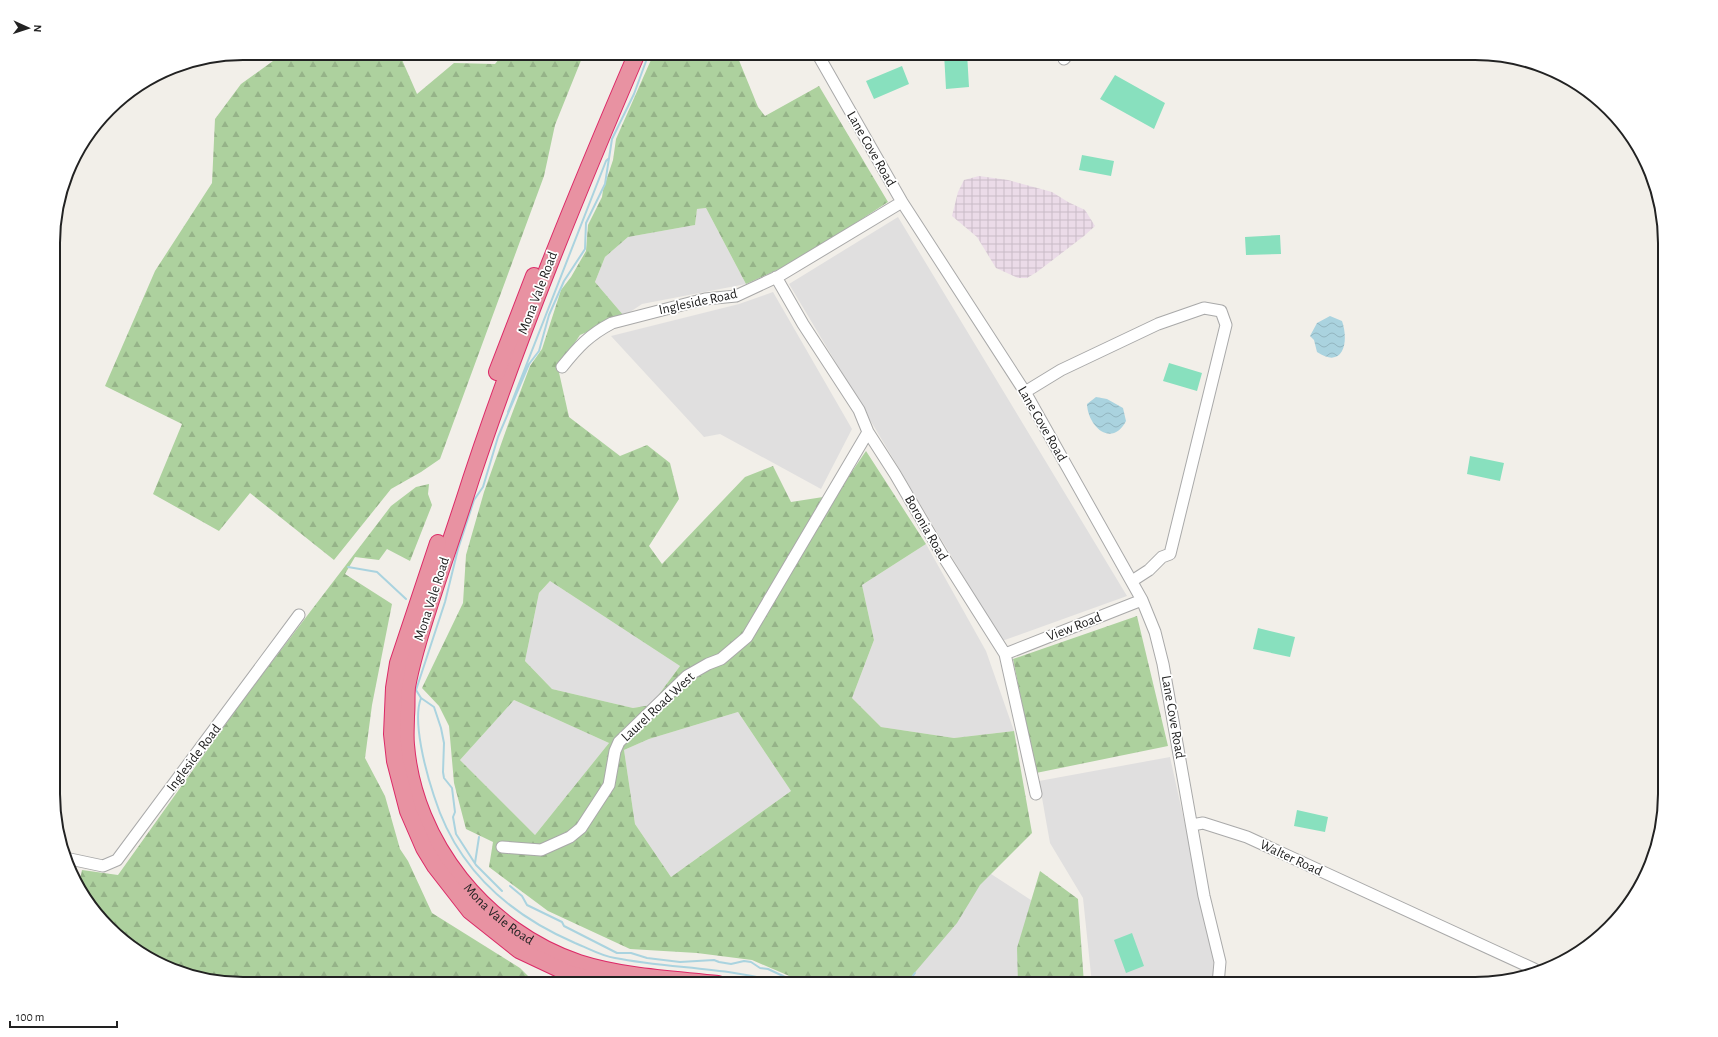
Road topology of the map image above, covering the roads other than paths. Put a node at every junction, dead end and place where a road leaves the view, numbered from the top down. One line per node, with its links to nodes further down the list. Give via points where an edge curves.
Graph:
1 (623, 60): 18 (highway, Mona Vale Road, via 567,190 514,326 398,663 394,688 392,734 395,761 408,811 419,838 435,866 470,911 519,950 570,974)
2 (634, 60): 19 (highway, Mona Vale Road, via 576,195 491,418 418,641 407,689 406,745 414,788 429,829 467,889 502,922 537,946 579,963 624,973)
3 (821, 60): 4 (street, Lane Cove Road)
4 (902, 202): 5 (street, Ingleside Road); 7 (street, Lane Cove Road)
5 (776, 277): 6 (street, Ingleside Road, via 736,296 704,299 612,323 580,344); 8 (street, Boronia Road, via 859,410)
6 (562, 366)
7 (1025, 392): 9 (street, Lane Cove Road); 9 (street, via 1061,370 1158,324 1204,308 1221,311 1226,325 1170,554 1162,557 1149,570)
8 (868, 432): 12 (street, Boronia Road); 15 (street, Laurel Road West, via 747,637 725,656 678,684 619,742 608,786 581,828 570,837 541,850)
9 (1132, 581): 10 (street, Lane Cove Road)
10 (1142, 600): 12 (street, View Road); 14 (street, Lane Cove Road, via 1155,632 1163,664)
11 (299, 615): 16 (street, Ingleside Road, via 117,860 103,866)
12 (1005, 654): 13 (street, Boronia Road)
13 (1036, 794)
14 (1192, 825): 17 (street, Walter Road, via 1203,823 1247,837); 20 (street, via 1204,896 1220,962)
15 (502, 847)
16 (73, 863)
17 (1531, 968)
18 (583, 977)
19 (658, 977)
20 (1219, 977)

